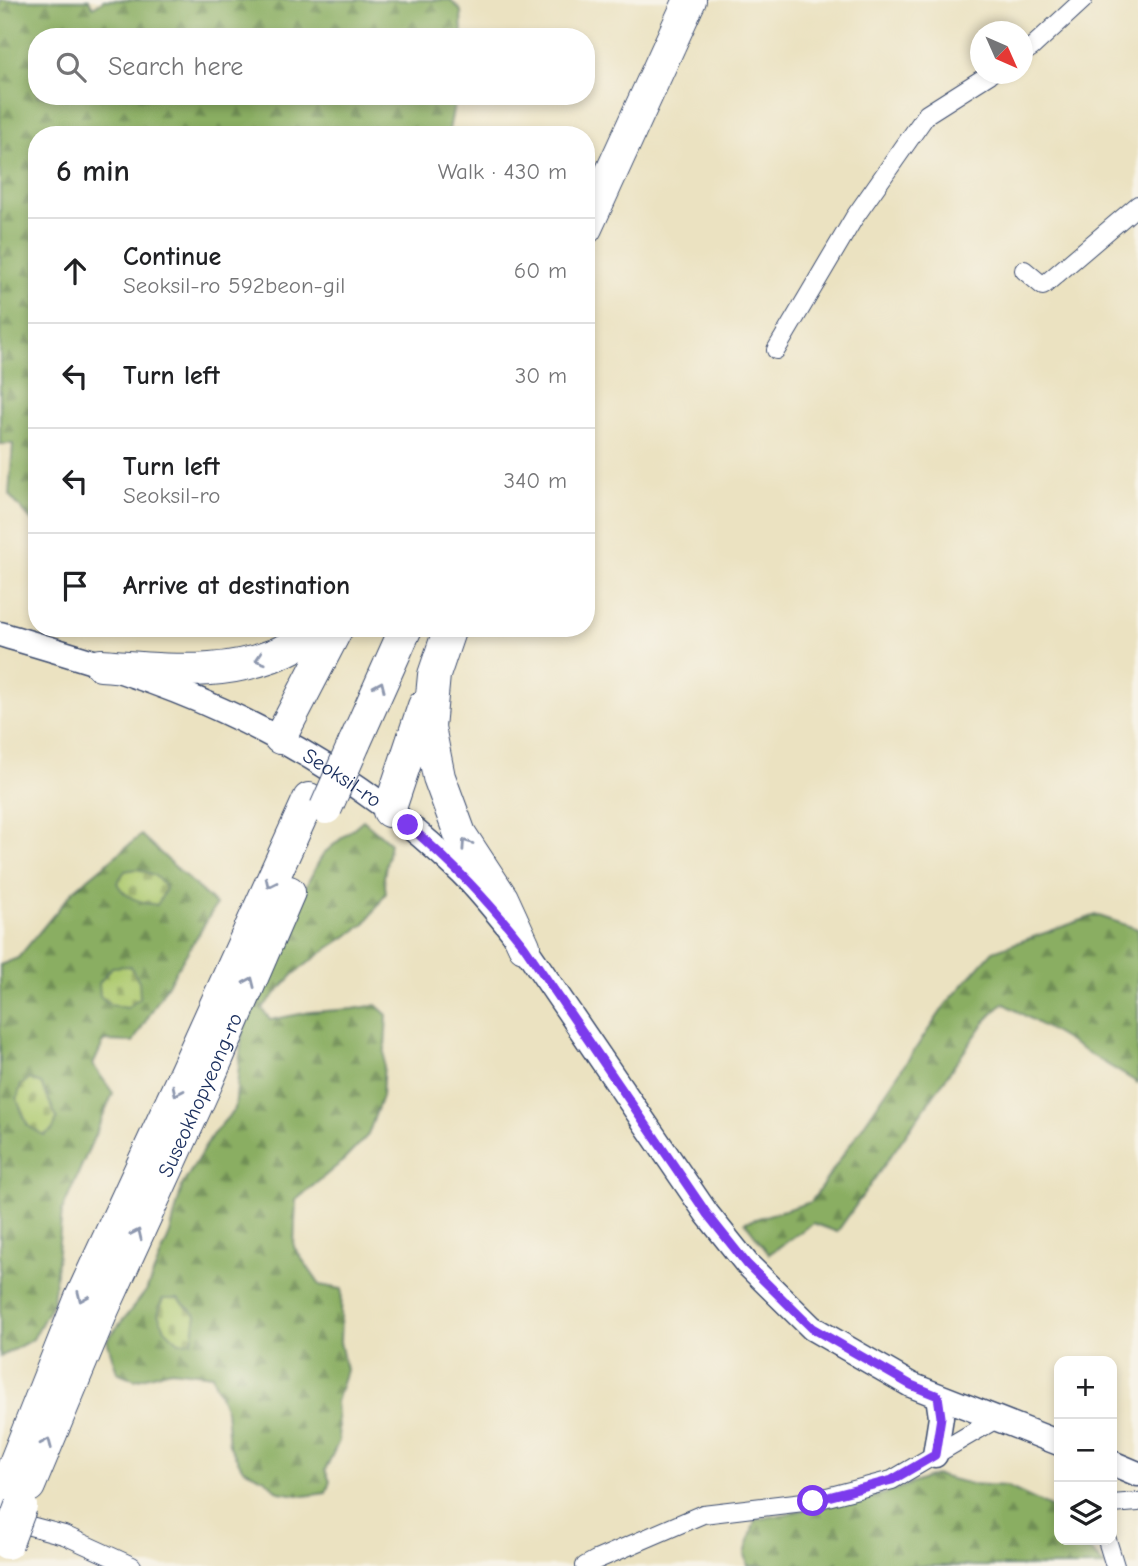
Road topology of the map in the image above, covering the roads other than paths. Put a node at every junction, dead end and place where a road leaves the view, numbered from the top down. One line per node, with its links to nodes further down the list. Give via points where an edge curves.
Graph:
1 (666, 0): 6 (highway)
2 (690, 0): 8 (highway)
3 (1083, 0): 4 (street)
4 (1033, 46)
5 (974, 84): 10 (street, via 927,114 855,218)
6 (595, 159)
7 (1138, 205): 9 (street, via 1043,286)
8 (595, 208)
9 (1024, 270)
10 (776, 350)
11 (0, 634): 17 (street, Seoksil-ro)
12 (308, 637): 17 (highway, one-way to 17, via 263,658 206,670)
13 (332, 637): 19 (highway)
14 (380, 637): 20 (highway, Suseokhopyeong-ro)
15 (401, 637): 20 (highway, Suseokhopyeong-ro, one-way to 15)
16 (447, 637): 18 (highway)
17 (101, 665): 19 (street, Seoksil-ro, via 219,709)
18 (434, 675): 21 (highway); 22 (highway, one-way to 18, via 502,898 460,834 439,777 429,727)
19 (280, 738): 21 (street, Seoksil-ro)
20 (344, 739): 31 (highway, Suseokhopyeong-ro, via 80,1300)
21 (388, 811): 22 (street, Seoksil-ro, via 463,875)
22 (524, 946): 23 (street, Seoksil-ro, via 707,1214 747,1264 812,1328)
23 (938, 1396): 24 (street, Seoksil-ro); 26 (street, via 941,1417)
24 (996, 1419): 25 (street, Seoksil-ro); 26 (street)
25 (1054, 1441)
26 (935, 1455): 34 (street, via 892,1480 813,1501 704,1514)
27 (1117, 1465): 28 (street)
28 (1138, 1474)
29 (1138, 1502): 30 (street)
30 (1117, 1504)
31 (5, 1522): 33 (street, via 64,1535)
32 (1109, 1545): 35 (street)
33 (132, 1566)
34 (585, 1566)
35 (1115, 1566)

